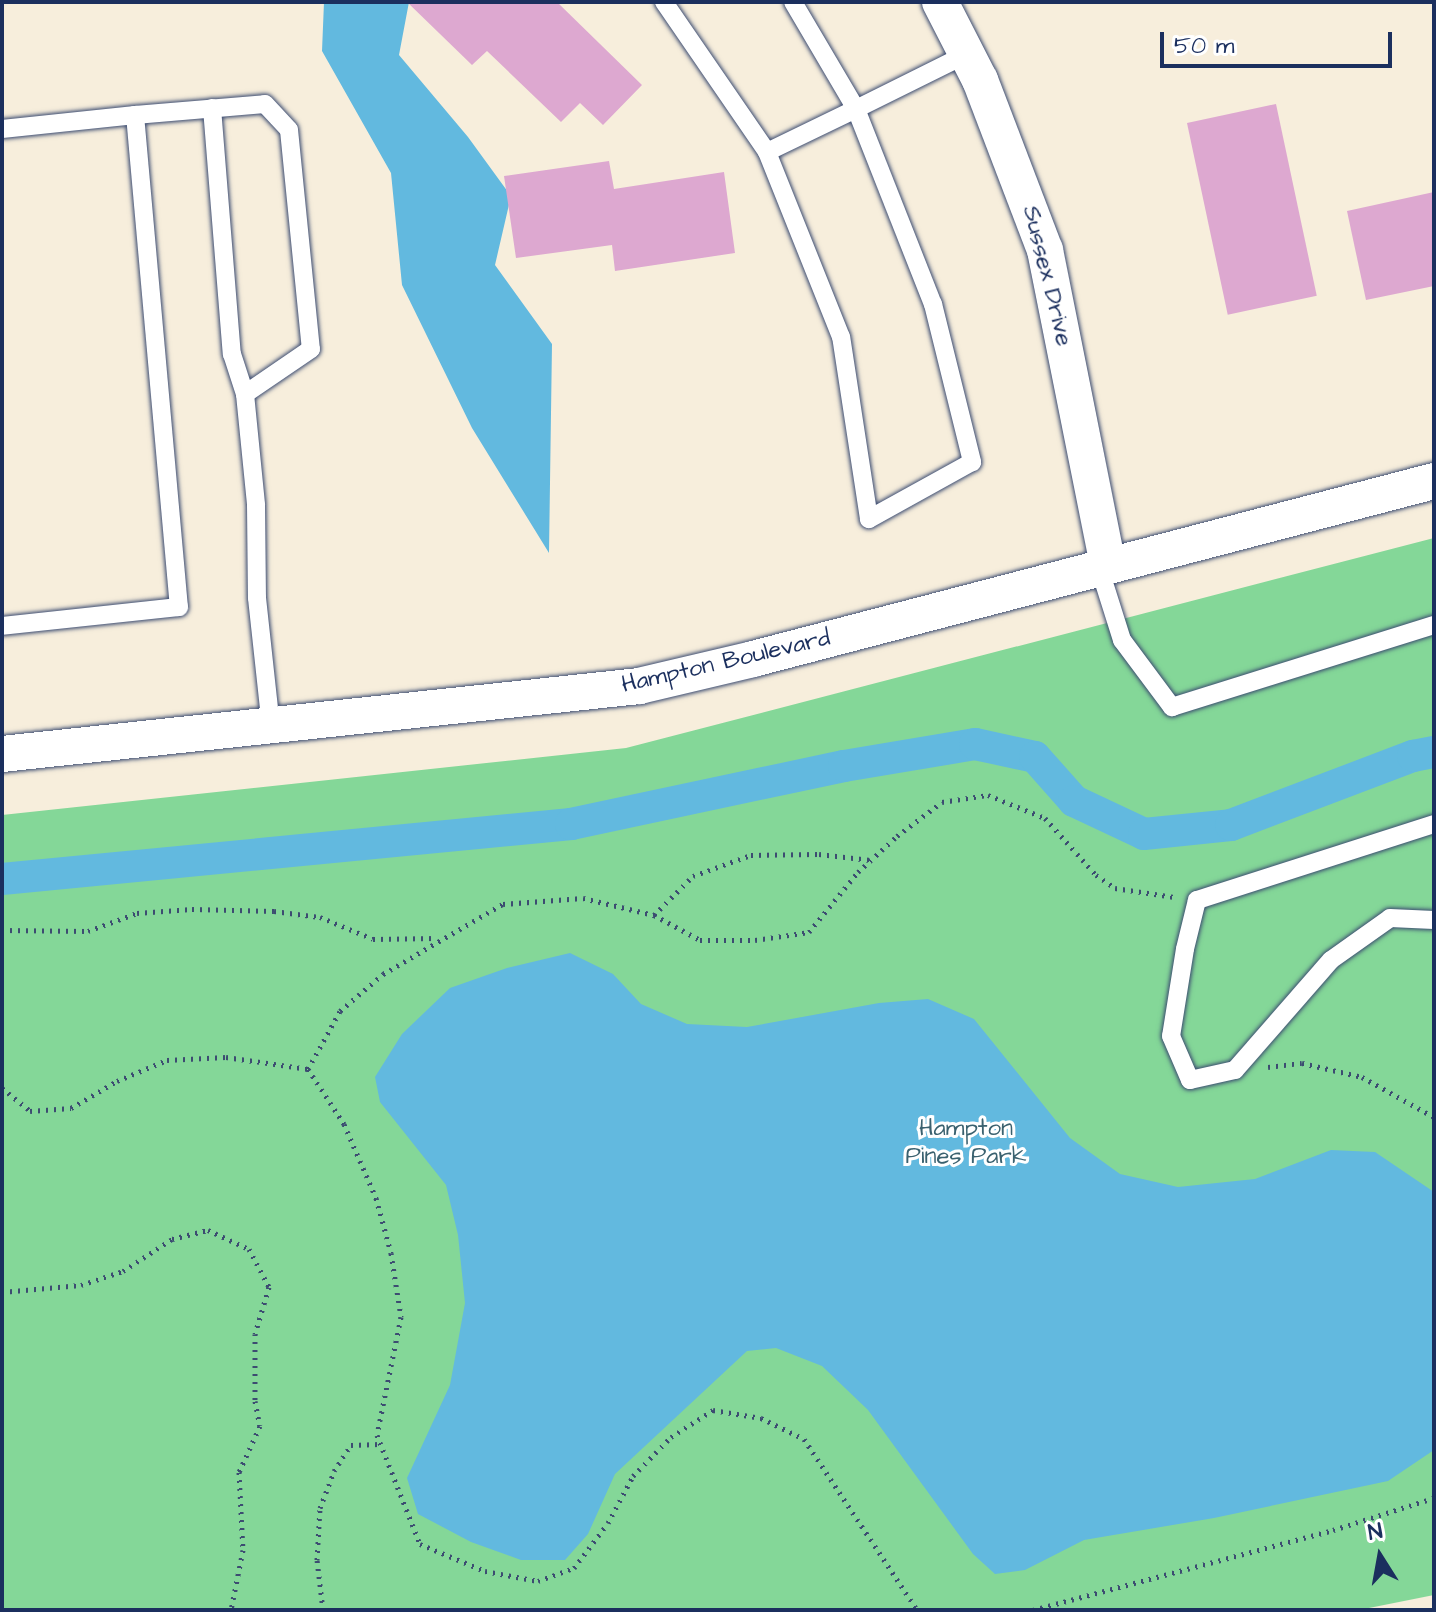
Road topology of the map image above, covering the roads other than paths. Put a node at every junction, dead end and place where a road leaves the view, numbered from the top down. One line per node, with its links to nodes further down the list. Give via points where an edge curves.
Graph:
1 (664, 2): 9 (lane)
2 (793, 2): 6 (lane)
3 (940, 2): 4 (street, Sussex Drive)
4 (967, 54): 6 (lane); 12 (street, Sussex Drive, via 1045,250)
5 (212, 108): 7 (lane); 10 (lane, via 232,354); 10 (lane, via 265,104 289,130 311,349)
6 (856, 109): 9 (lane); 9 (lane, via 933,304 972,462 869,519 841,337)
7 (135, 115): 8 (lane); 14 (lane, via 179,607)
8 (2, 129)
9 (767, 152)
10 (245, 394): 15 (lane)
11 (1434, 481): 12 (street, Hampton Boulevard)
12 (1103, 566): 13 (lane, via 1122,640 1172,707); 15 (street, Hampton Boulevard, via 639,686)
13 (1434, 625)
14 (2, 626)
15 (271, 726): 16 (street, Hampton Boulevard)
16 (2, 754)
17 (1434, 824): 18 (lane, via 1197,900 1171,1036 1190,1080 1235,1070 1331,960 1390,918)
18 (1434, 920)

